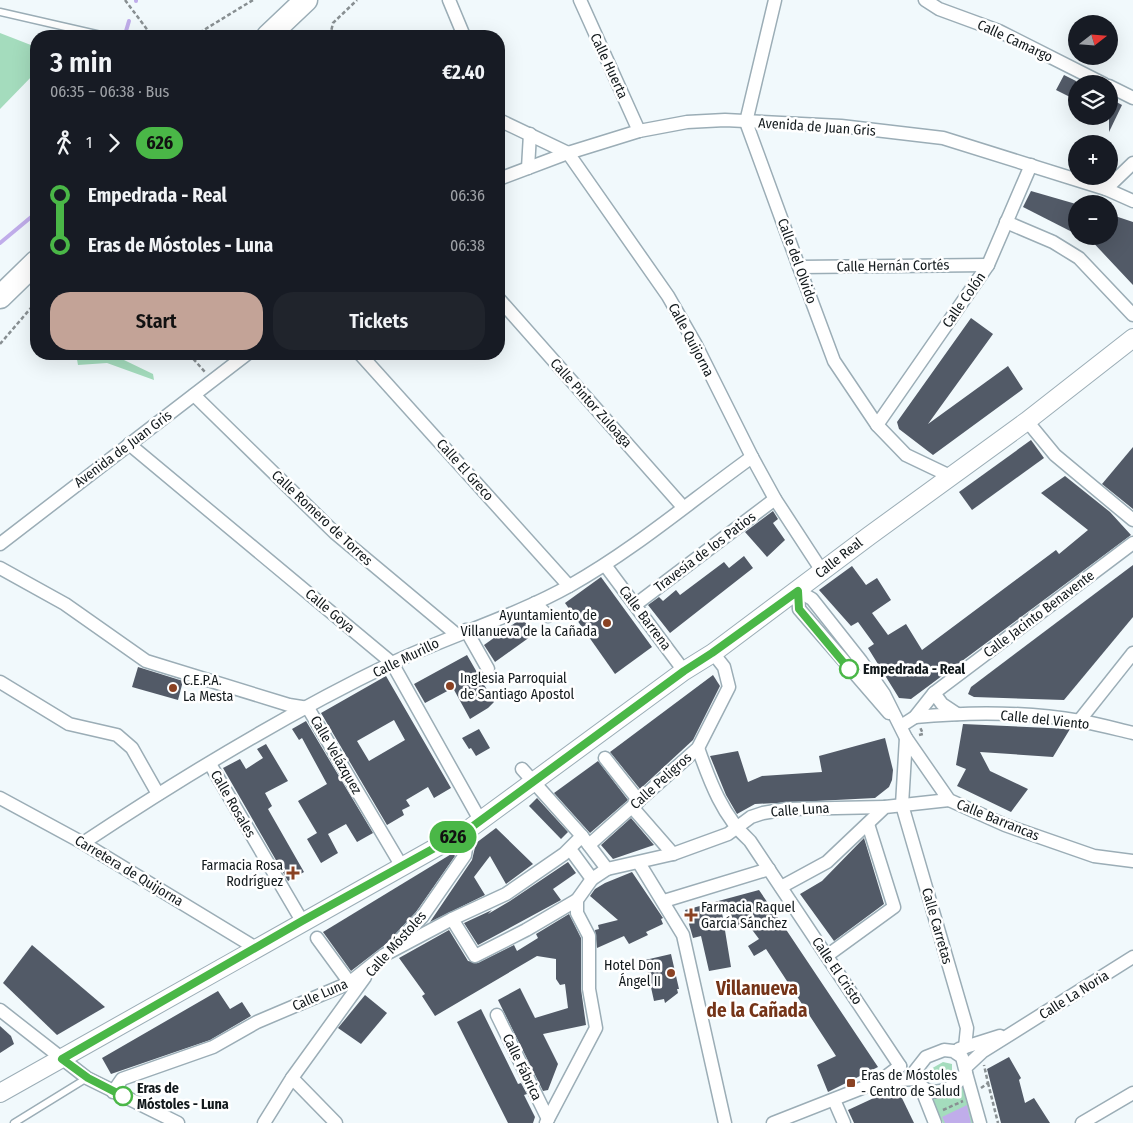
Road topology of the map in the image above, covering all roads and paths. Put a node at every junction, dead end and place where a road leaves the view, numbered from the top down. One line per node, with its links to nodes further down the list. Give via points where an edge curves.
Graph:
1 (124, 0): 11 (path)
2 (253, 0): 12 (path)
3 (306, 0): 13 (highway)
4 (357, 0): 14 (path, via 332,23)
5 (449, 0): 15 (street)
6 (580, 0): 21 (street, Calle Huerta)
7 (775, 0): 20 (street)
8 (925, 0): 16 (street, Calle Camargo, via 939,9 999,31)
9 (0, 12): 10 (lane)
10 (79, 30)
11 (147, 30)
12 (204, 30)
13 (274, 30)
14 (331, 30)
15 (462, 30)
16 (1086, 75)
17 (1118, 90): 18 (street)
18 (1133, 98)
19 (505, 122): 22 (street, Calle Quijorna)
20 (746, 122): 21 (street, Avenida de Juan Gris, via 687,122); 25 (street, Avenida de Juan Gris, via 841,126 943,138); 32 (street, Calle del Olvido)
21 (639, 131): 23 (street, Avenida de Juan Gris)
22 (530, 134): 23 (street, Calle Quijorna); 26 (street)
23 (568, 153): 26 (street, Avenida de Juan Gris); 48 (street, Calle Quijorna, via 668,296)
24 (1133, 163): 28 (street)
25 (1031, 165): 28 (street, Avenida de Juan Gris); 30 (street, Calle Colón)
26 (528, 168): 27 (street, Avenida de Juan Gris)
27 (505, 177)
28 (1106, 189): 29 (street, Avenida de Juan Gris)
29 (1133, 201)
30 (1006, 222): 31 (street, Calle Colón); 37 (street, via 1079,258)
31 (988, 265): 32 (street, Calle Hernán Cortés); 46 (street, Calle Colón)
32 (799, 267): 46 (street, Calle del Olvido, via 834,361)
33 (30, 268): 34 (highway)
34 (0, 297)
35 (505, 306): 51 (street, Calle Pintor Zuloaga)
36 (30, 309): 39 (path)
37 (1133, 315)
38 (1133, 338): 45 (street, Calle Real)
39 (0, 344)
40 (194, 360): 43 (path)
41 (238, 360): 43 (street, Avenida de Juan Gris)
42 (365, 360): 58 (street, Calle El Greco)
43 (212, 381): 44 (street, Avenida de Juan Gris)
44 (194, 395): 47 (street, Avenida de Juan Gris); 63 (street, Calle Romero de Torres, via 335,533)
45 (1027, 421): 49 (street, Calle Real); 52 (street, via 1055,455)
46 (877, 425): 49 (street, Calle del Olvido, via 906,455)
47 (129, 444): 54 (street, Avenida de Juan Gris); 66 (street, Calle Goya)
48 (752, 457): 50 (street, Calle Quijorna); 51 (street, Calle Murillo)
49 (950, 476): 57 (street, Calle Real)
50 (775, 499): 57 (street, Calle Quijorna); 61 (street, Travesía de los Patios)
51 (683, 507): 55 (street, Calle Murillo)
52 (1133, 520)
53 (1133, 543): 70 (street, Calle Jacinto Benavente)
54 (0, 544)
55 (605, 564): 58 (street, Calle Murillo); 61 (street, Calle Barrena)
56 (0, 568): 71 (street, Calle Velázquez, via 65,604 146,661)
57 (822, 572): 59 (street, Calle Real)
58 (569, 586): 60 (street, Calle Murillo)
59 (798, 591): 64 (street, Calle Real); 75 (street, Calle Barrancas, via 812,599 856,654 884,694)
60 (535, 603): 62 (street); 63 (street, Calle Murillo)
61 (635, 605): 68 (street, Calle Barrena)
62 (548, 616)
63 (461, 632): 66 (street, Calle Murillo); 67 (street)
64 (712, 653): 68 (street, Calle Real); 78 (street, Calle Peligros, via 724,667 729,687)
65 (1133, 653): 74 (street)
66 (392, 663): 71 (street, Calle Murillo); 90 (street, Calle Goya)
67 (488, 669)
68 (684, 671): 82 (street, Calle Real)
69 (0, 682): 83 (street, via 69,724 117,735 132,748)
70 (934, 693): 72 (street, via 942,704); 73 (street, Calle Jacinto Benavente)
71 (308, 708): 80 (street, Calle Murillo); 98 (street, Calle Velázquez)
72 (957, 714): 73 (street, Calle del Viento); 74 (street, Calle del Viento)
73 (914, 717): 75 (street, Calle Jacinto Benavente)
74 (1080, 721): 76 (street, Calle del Viento)
75 (901, 726): 77 (street, Calle Barrancas)
76 (1133, 733)
77 (906, 738): 85 (street, Calle Barrancas); 87 (street, Calle Carretas)
78 (698, 748): 86 (street, Calle Peligros); 91 (street, Calle El Cristo, via 710,782)
79 (605, 758): 86 (street)
80 (210, 764): 83 (street, Calle Murillo); 106 (street, Calle Rosales)
81 (522, 769): 82 (street)
82 (535, 782): 90 (street, Calle Real); 92 (street)
83 (158, 794): 93 (street, Calle Murillo)
84 (0, 798): 93 (street, Carretera de Quijorna)
85 (948, 800): 87 (street, Calle Luna); 96 (street, Calle Barrancas, via 1094,856)
86 (635, 804): 92 (street, Calle Peligros); 95 (street)
87 (902, 806): 88 (street, Calle Luna); 116 (street, Calle Carretas, via 967,1028)
88 (885, 807): 89 (street); 91 (street, Calle Luna, via 787,809 751,817)
89 (868, 824): 102 (street, via 827,862); 110 (street, via 894,907)
90 (474, 825): 98 (street, Calle Real); 109 (street, Calle Móstoles, via 465,855 422,918)
91 (735, 828): 95 (street, Calle Luna, via 728,834); 100 (street, Calle El Cristo, via 750,841)
92 (585, 841): 94 (street, Calle Peligros); 99 (street)
93 (83, 843): 108 (street, Carretera de Quijorna)
94 (570, 849): 101 (street); 105 (street, Calle Luna, via 506,894)
95 (673, 854): 97 (street, Calle Luna)
96 (1133, 861)
97 (639, 863): 99 (street, Calle Luna); 104 (street)
98 (400, 865): 106 (street, Calle Real)
99 (606, 869): 101 (street)
100 (769, 869): 102 (street, Calle El Cristo); 104 (street)
101 (592, 879): 103 (street)
102 (781, 887): 110 (street, Calle El Cristo)
103 (577, 900): 105 (street, via 475,956); 129 (street, via 577,913 590,936 589,989 596,1028)
104 (664, 901): 134 (street, via 684,935)
105 (452, 919): 109 (street, Calle Luna)
106 (302, 921): 108 (street, Calle Real)
107 (317, 938): 112 (street)
108 (256, 948): 117 (street, Calle Real)
109 (384, 955): 112 (street, Calle Luna)
110 (828, 955): 118 (street, Calle El Cristo)
111 (1133, 957): 115 (street, Calle La Noria)
112 (352, 986): 121 (street, Calle Móstoles); 125 (street, Calle Luna, via 257,1022 212,1047 122,1079)
113 (0, 1010): 117 (street)
114 (496, 1015): 129 (street, Calle Fábrica)
115 (1014, 1032): 116 (street, Calle La Noria); 119 (street, Calle La Noria, via 982,1052)
116 (959, 1049): 119 (street); 122 (street, via 926,1056)
117 (62, 1059): 120 (street); 126 (street, Calle Real)
118 (900, 1066): 122 (street); 123 (street)
119 (966, 1070): 122 (street, via 955,1085 940,1092 932,1092); 138 (street)
120 (88, 1078): 125 (street); 130 (lane)
121 (292, 1078): 132 (street, Calle Móstoles); 133 (street)
122 (917, 1078): 123 (street); 137 (street)
123 (880, 1081): 128 (street)
124 (988, 1083): 139 (path)
125 (113, 1092): 131 (street)
126 (0, 1093)
127 (1133, 1093): 140 (street)
128 (834, 1100): 135 (street); 136 (street)
129 (547, 1121)
130 (14, 1123)
131 (178, 1123)
132 (264, 1123)
133 (336, 1123)
134 (725, 1123)
135 (773, 1123)
136 (844, 1123)
137 (935, 1123)
138 (980, 1123)
139 (998, 1123)
140 (1082, 1123)

